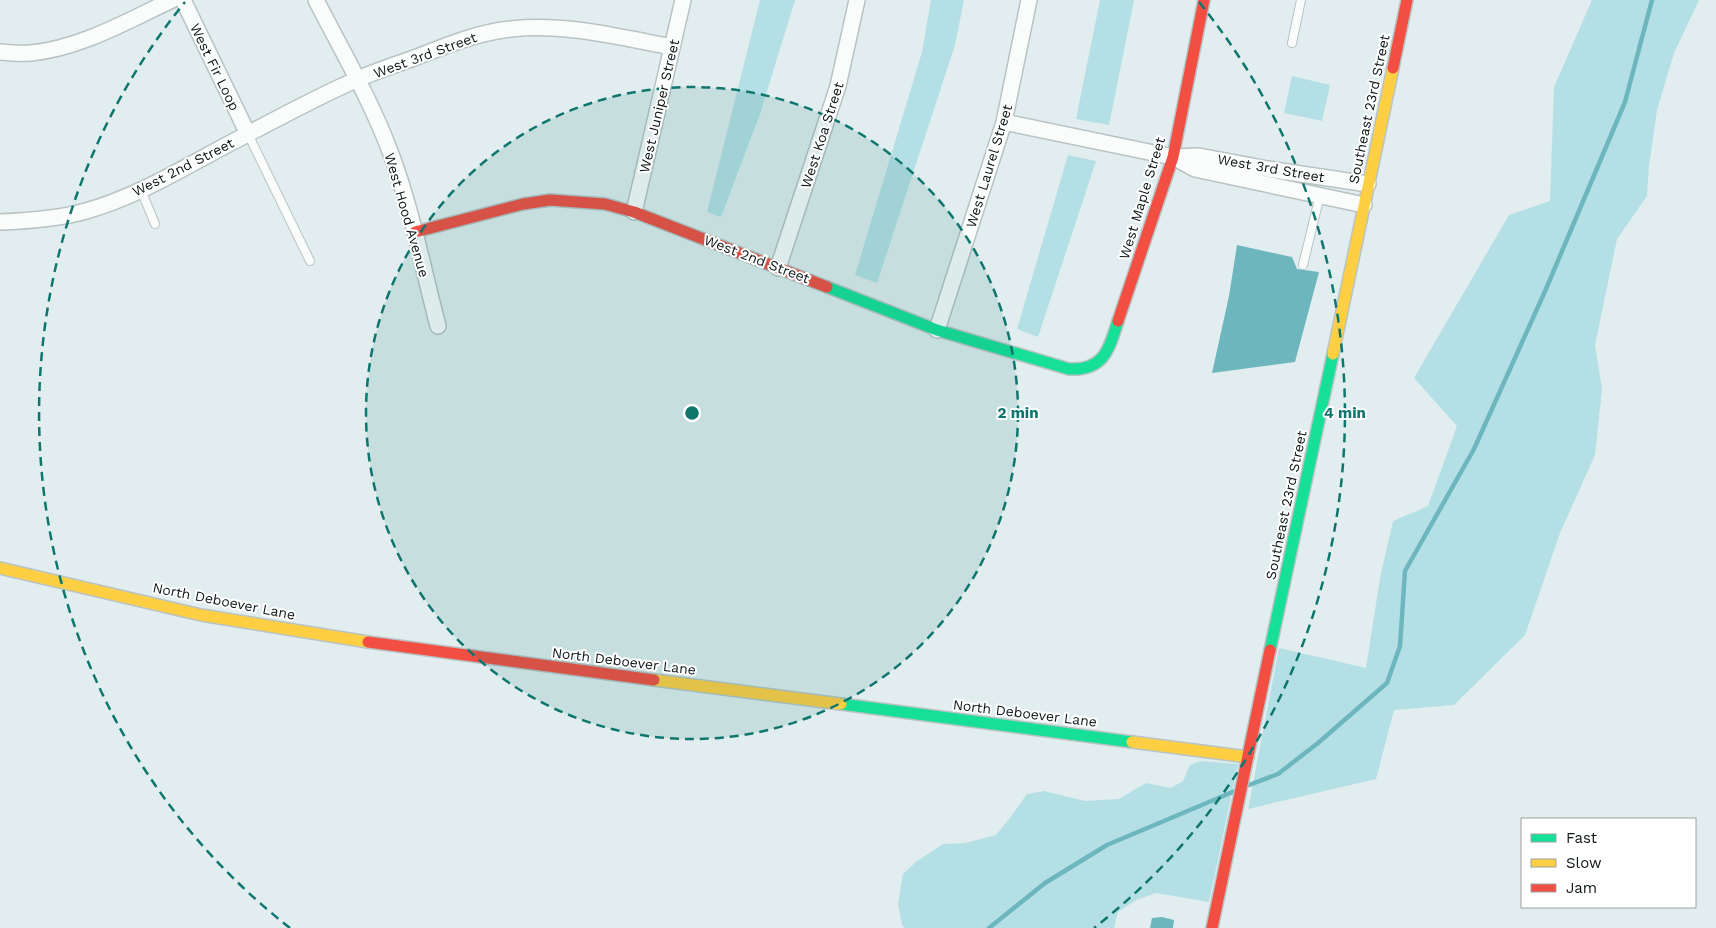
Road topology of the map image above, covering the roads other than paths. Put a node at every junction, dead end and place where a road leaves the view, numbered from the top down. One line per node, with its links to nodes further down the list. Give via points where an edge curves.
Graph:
1 (172, 0): 12 (street, via 99,35 66,46 31,53)
2 (183, 0): 15 (street, West Fir Loop)
3 (316, 0): 13 (street, West Hood Avenue)
4 (683, 0): 11 (street, West Juniper Street)
5 (857, 0): 27 (street, West Koa Street, via 838,86)
6 (1029, 0): 14 (street, West Laurel Street)
7 (1204, 0): 16 (street, West Maple Street)
8 (1301, 0): 10 (lane)
9 (1407, 0): 17 (street, Southeast 23rd Street)
10 (1292, 43)
11 (672, 47): 13 (street, West 3rd Street, via 589,31 549,27 511,29 471,37); 21 (street, West Juniper Street)
12 (0, 52)
13 (357, 80): 15 (street, West 2nd Street); 24 (street, West Hood Avenue, via 391,154)
14 (1004, 122): 16 (street, West 3rd Street); 29 (street, West Laurel Street)
15 (248, 134): 18 (street, West 2nd Street); 25 (lane)
16 (1173, 157): 17 (street, West 3rd Street, via 1199,156); 19 (street, West 3rd Street, via 1195,169); 30 (street, West Maple Street, via 1110,346 1103,359)
17 (1368, 184): 20 (street, Southeast 23rd Street)
18 (141, 190): 22 (street, West 2nd Street, via 86,211 28,222); 23 (lane)
19 (1320, 195): 20 (street, West 3rd Street); 26 (lane)
20 (1364, 204): 32 (street, Southeast 23rd Street)
21 (634, 212): 24 (street, West 2nd Street, via 605,204 550,200); 27 (street, West 2nd Street)
22 (0, 222)
23 (155, 224)
24 (415, 232): 28 (street, West Hood Avenue)
25 (310, 261)
26 (1303, 265)
27 (778, 268): 29 (street, West 2nd Street)
28 (438, 326)
29 (937, 330): 30 (street, West 2nd Street, via 1069,368 1081,370)
30 (1093, 366)
31 (0, 568): 32 (street, North Deboever Lane, via 201,615 415,648)
32 (1248, 757): 33 (street, Southeast 23rd Street)
33 (1212, 928)

